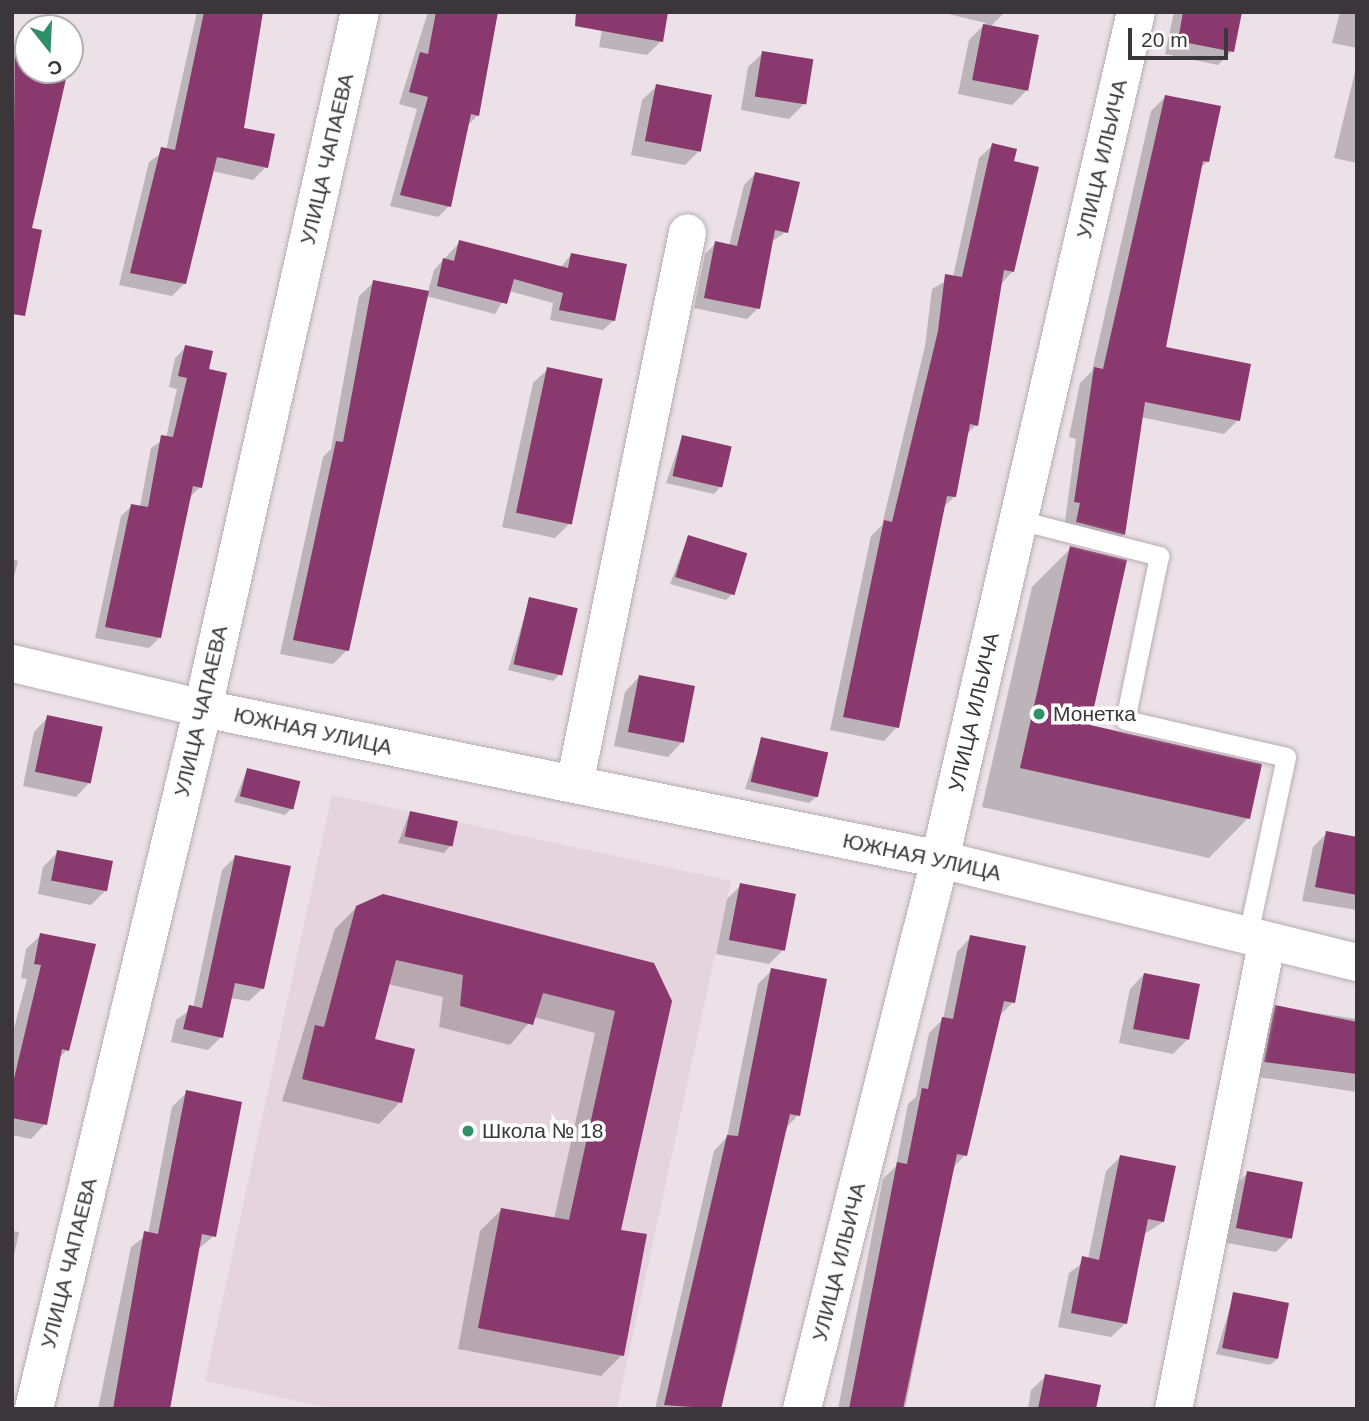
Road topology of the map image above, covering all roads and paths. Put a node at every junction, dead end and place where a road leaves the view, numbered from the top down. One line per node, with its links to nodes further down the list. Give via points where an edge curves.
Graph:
1 (360, 12): 6 (main road, УЛИЦА ЧАПАЕВА)
2 (1136, 12): 4 (main road, УЛИЦА ИЛЬИЧА)
3 (687, 232): 7 (street)
4 (1019, 520): 8 (main road, УЛИЦА ИЛЬИЧА); 9 (lane, via 1159,556 1125,720 1286,757)
5 (12, 663): 6 (street, ЮЖНАЯ УЛИЦА)
6 (203, 708): 7 (street, ЮЖНАЯ УЛИЦА); 11 (main road, УЛИЦА ЧАПАЕВА)
7 (574, 784): 8 (street, ЮЖНАЯ УЛИЦА)
8 (940, 859): 9 (street, ЮЖНАЯ УЛИЦА); 12 (main road, УЛИЦА ИЛЬИЧА)
9 (1257, 937): 10 (street, ЮЖНАЯ УЛИЦА); 13 (street)
10 (1357, 962)
11 (34, 1409)
12 (802, 1409)
13 (1173, 1409)

